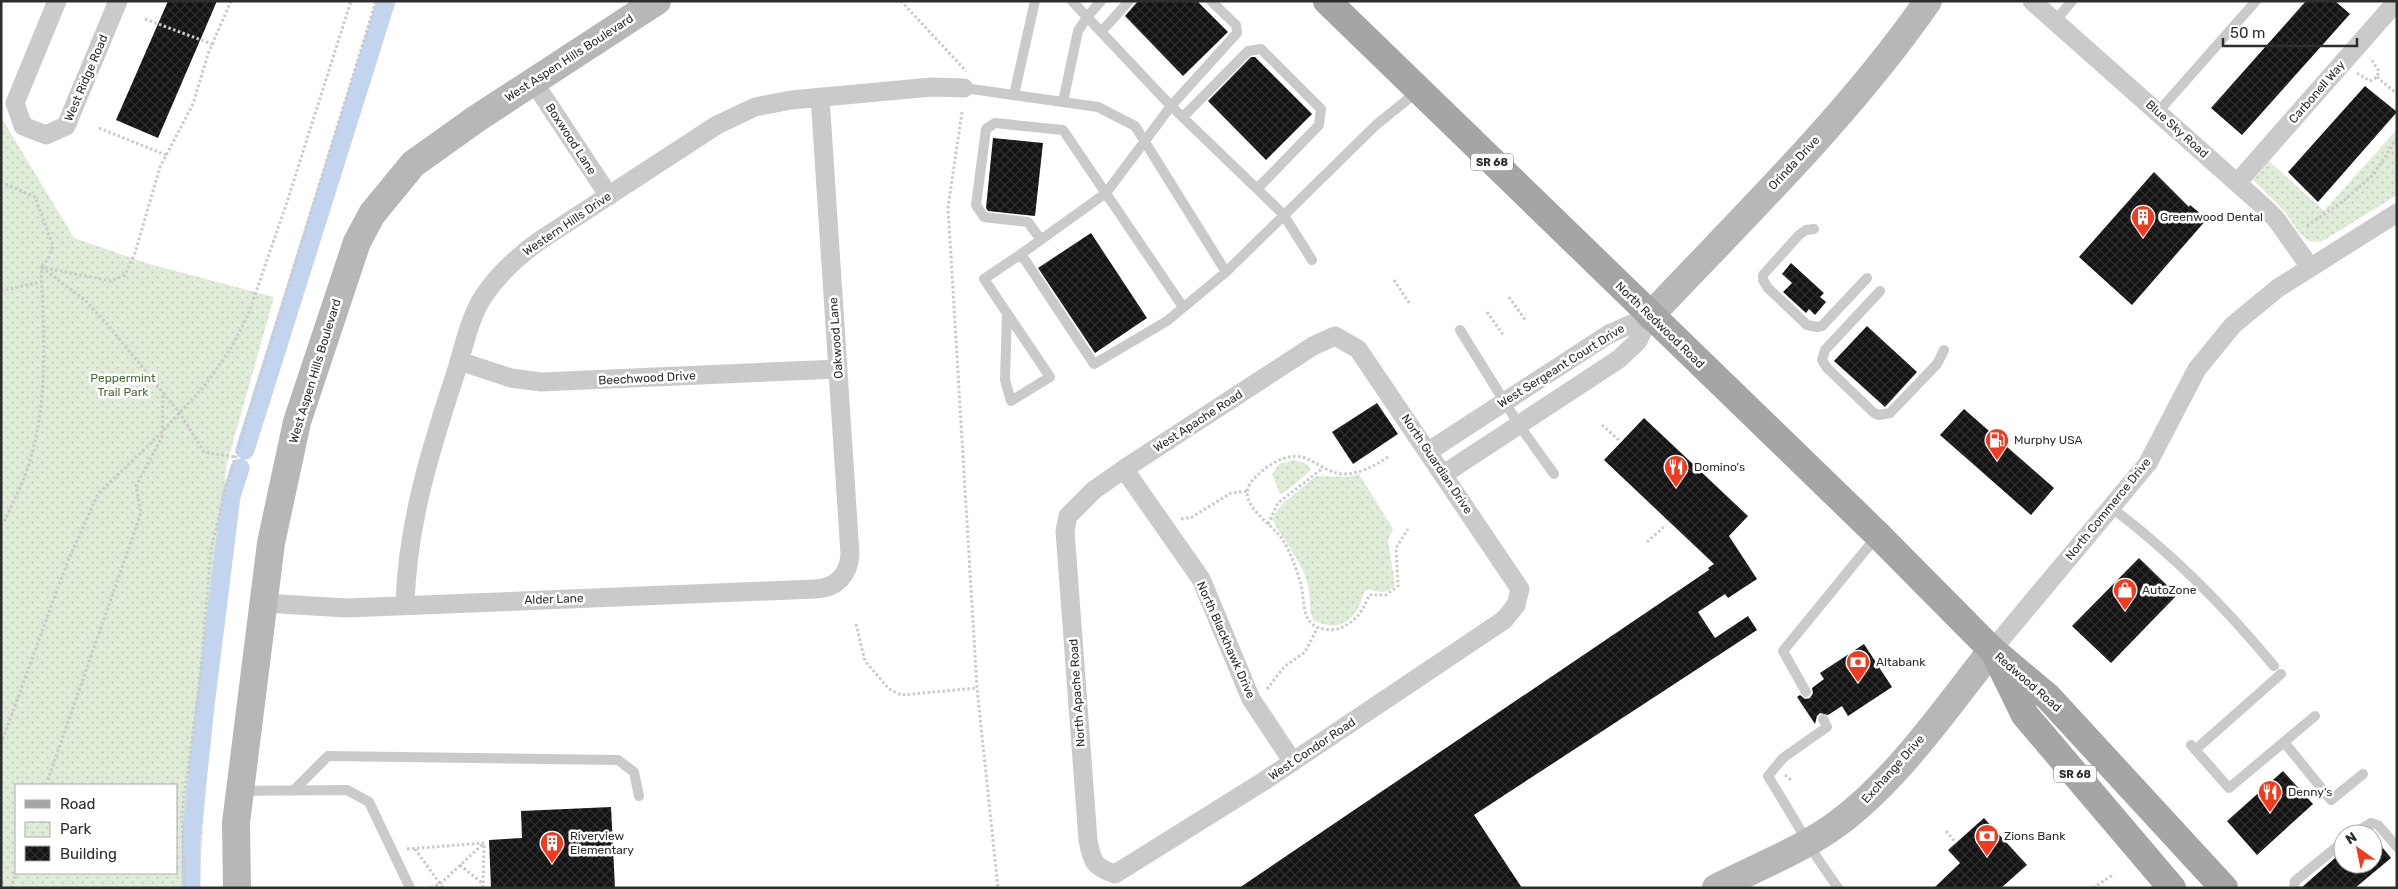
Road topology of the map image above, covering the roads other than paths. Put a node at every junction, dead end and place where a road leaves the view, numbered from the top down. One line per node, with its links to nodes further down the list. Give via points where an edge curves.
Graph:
1 (57, 1): 2 (street, West Ridge Road, via 15,103 23,126 46,135 66,126)
2 (118, 1)
3 (657, 1): 19 (street, West Aspen Hills Boulevard)
4 (1035, 1): 21 (lane)
5 (1072, 1): 15 (lane)
6 (1101, 1): 15 (lane)
7 (1128, 1): 17 (lane)
8 (1212, 1): 24 (lane, via 1236,25 1237,33)
9 (1327, 1): 20 (main road, North Redwood Road / SR 68)
10 (1928, 1): 44 (street, Orinda Drive, via 1839,114)
11 (2032, 1): 16 (street, Blue Sky Road)
12 (2072, 1): 16 (lane)
13 (2256, 1): 25 (lane)
14 (2397, 1): 28 (street, Carbonell Way)
15 (1087, 17): 17 (lane); 23 (lane, via 1078,30)
16 (2055, 21): 25 (street, Blue Sky Road)
17 (1101, 32): 24 (lane)
18 (965, 80): 21 (lane); 22 (street, Western Hills Drive, via 932,87)
19 (533, 81): 31 (street, Boxwood Lane); 60 (street, West Aspen Hills Boulevard, via 414,164 372,214 356,242 298,422 271,543)
20 (1419, 90): 33 (lane, via 1376,124); 44 (main road, North Redwood Road / SR 68)
21 (1014, 95): 23 (lane)
22 (820, 98): 31 (street, Western Hills Drive, via 773,103 736,115); 49 (street, Oakwood Lane)
23 (1063, 102): 27 (lane, via 1098,107 1135,126)
24 (1171, 106): 26 (lane); 27 (lane)
25 (2158, 112): 28 (street, Blue Sky Road)
26 (1183, 117): 29 (lane); 29 (lane, via 1248,51 1261,49 1322,109 1319,125)
27 (1144, 141): 30 (lane); 39 (lane)
28 (2237, 183): 38 (street, Blue Sky Road, via 2276,219)
29 (1257, 189): 33 (lane)
30 (1106, 193): 35 (lane); 35 (lane, via 1063,130 995,124 986,129 976,205 984,217 1028,222); 42 (lane)
31 (608, 196): 48 (street, Western Hills Drive, via 526,251 502,273 476,310)
32 (2397, 213): 38 (street, North Commerce Drive)
33 (1283, 214): 37 (lane); 39 (lane)
34 (1814, 229): 40 (lane, via 1799,235 1763,275 1768,288 1801,319 1812,327 1822,326)
35 (1041, 240): 36 (lane)
36 (1021, 254): 42 (lane, via 1094,364 1167,321); 43 (lane, via 984,279)
37 (1312, 260)
38 (2310, 268): 56 (street, North Commerce Drive, via 2252,308 2213,349 2197,369 2148,463)
39 (1226, 272): 42 (lane)
40 (1867, 278)
41 (1880, 291): 47 (lane, via 1825,350 1822,360 1874,413 1890,413 1937,364)
42 (1183, 307)
43 (1007, 313): 43 (lane, via 1050,377 1011,401 1005,380)
44 (1650, 316): 50 (street, West Sergeant Court Drive, via 1610,334); 51 (street, West Sergeant Court Drive, via 1630,351); 58 (main road, North Redwood Road / SR 68)
45 (1460, 330): 50 (lane)
46 (1335, 336): 52 (street, North Guardian Drive, via 1358,349); 53 (street, West Apache Road, via 1313,346)
47 (1944, 350)
48 (460, 361): 49 (street, Beechwood Drive, via 496,374 541,382); 61 (street, Western Hills Drive, via 423,481 409,548)
49 (838, 369): 59 (street, Oakwood Lane, via 850,554)
50 (1505, 401): 51 (lane); 52 (street, West Sergeant Court Drive)
51 (1519, 425): 54 (street, West Sergeant Court Drive); 55 (lane)
52 (1429, 451): 54 (street, North Guardian Drive)
53 (1124, 469): 57 (street, West Apache Road, via 1094,490); 68 (street, North Blackhawk Drive, via 1200,579 1251,699)
54 (1444, 474): 62 (street, North Guardian Drive, via 1520,589)
55 (1554, 474)
56 (2112, 508): 63 (street, North Commerce Drive); 67 (lane, via 2183,566 2228,611 2277,670 2193,748 2229,788)
57 (1068, 516): 77 (street, North Apache Road, via 1065,531 1088,840 1091,857)
58 (1878, 535): 63 (main road, North Redwood Road / SR 68); 64 (lane, via 1783,651)
59 (842, 577): 61 (street, Alder Lane, via 830,586 816,590)
60 (263, 603): 61 (street, Alder Lane, via 320,608); 70 (street, West Aspen Hills Boulevard)
61 (405, 605)
62 (1516, 605): 68 (street, West Condor Road, via 1504,620)
63 (1992, 650): 74 (street, Exchange Drive, via 1880,787 1838,823); 82 (main road, Redwood Road / SR 68, via 2025,715); 83 (main road, Redwood Road / SR 68, via 2048,697)
64 (1806, 692)
65 (2315, 716): 67 (lane)
66 (1823, 719): 74 (lane, via 1827,727 1784,758 1768,776)
67 (2284, 742): 69 (lane, via 2331,800)
68 (1293, 762): 77 (street, West Condor Road, via 1116,874)
69 (2362, 774)
70 (239, 791): 71 (lane); 78 (street, West Aspen Hills Boulevard)
71 (293, 791): 72 (lane, via 328,756 618,760 634,772); 79 (lane, via 347,790 369,802)
72 (640, 796)
73 (2383, 831): 75 (lane)
74 (1808, 843): 80 (street, Exchange Drive); 81 (lane)
75 (2397, 847)
76 (2333, 850): 84 (lane, via 2295,881)
77 (1099, 868)
78 (237, 888)
79 (410, 888)
80 (1716, 888)
81 (1838, 888)
82 (2172, 888)
83 (2224, 888)
84 (2294, 888)

